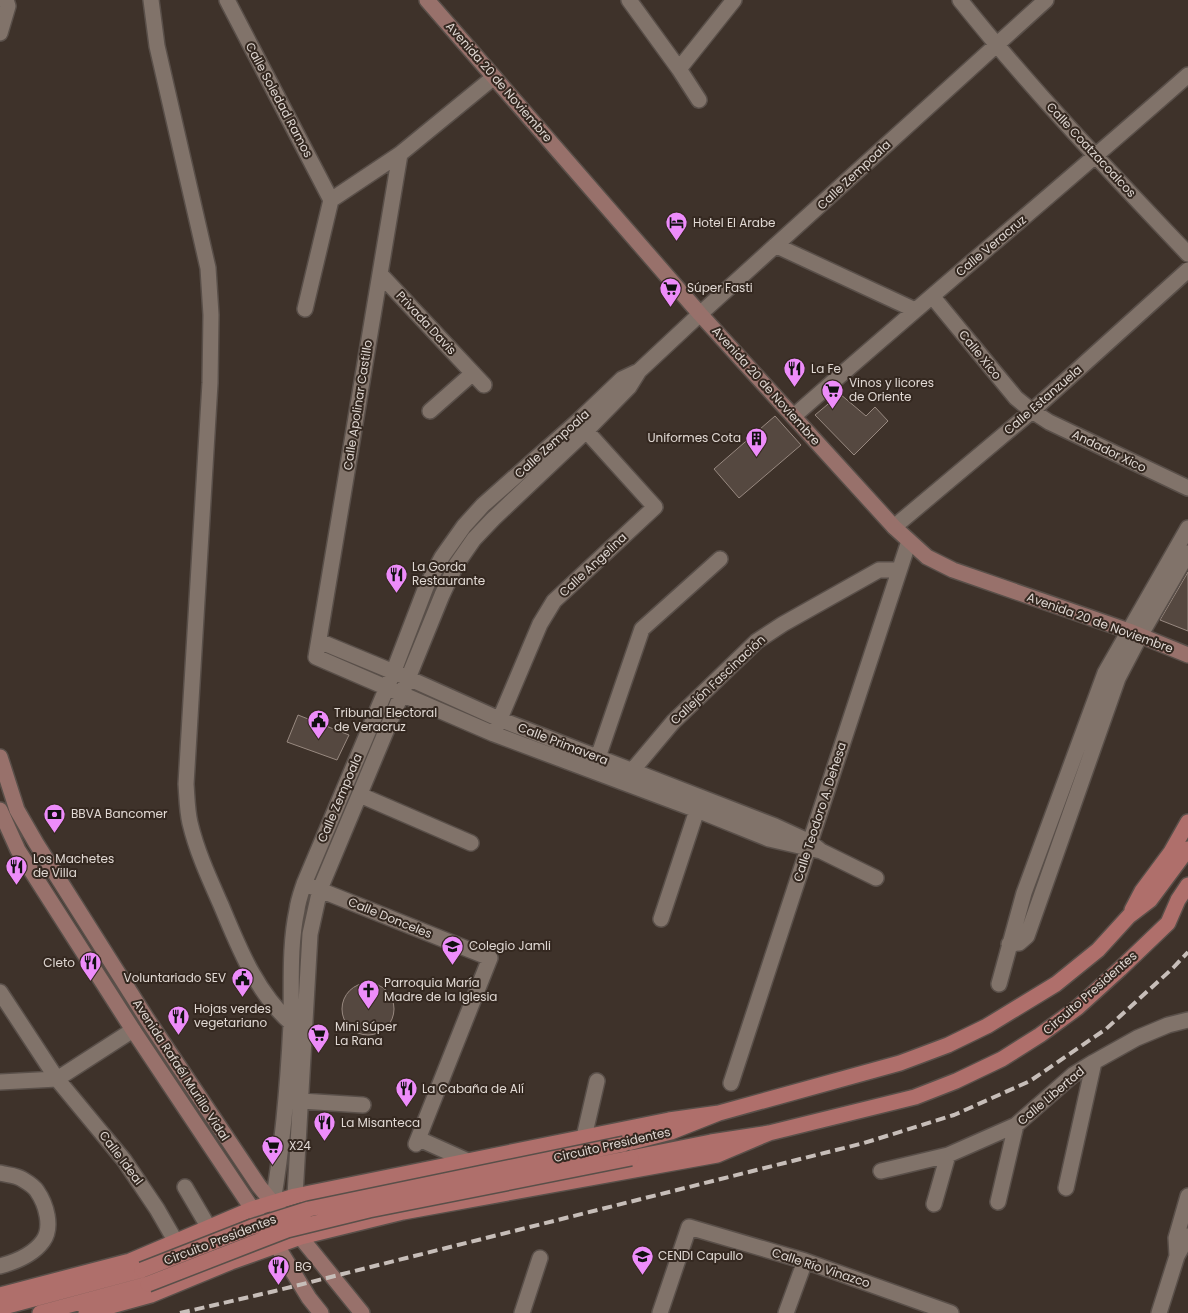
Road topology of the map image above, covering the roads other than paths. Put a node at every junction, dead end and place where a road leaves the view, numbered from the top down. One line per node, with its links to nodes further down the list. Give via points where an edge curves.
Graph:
1 (151, 0): 70 (street, via 157,46 208,268 211,315 210,383 186,784 190,820 198,852 240,950 265,996 278,1012)
2 (227, 0): 17 (street, Calle Soledad Ramos)
3 (427, 0): 13 (main road, Avenida 20 de Noviembre)
4 (628, 0): 11 (street)
5 (734, 0): 11 (street)
6 (960, 0): 10 (street, Calle Coatzacoalcos)
7 (1046, 0): 10 (street, Calle Zempoala)
8 (10, 2): 9 (street)
9 (0, 33)
10 (996, 45): 16 (street, Calle Coatzacoalcos); 18 (street, Calle Zempoala)
11 (679, 69): 14 (street)
12 (1188, 75): 16 (street, Calle Veracruz)
13 (494, 77): 15 (street); 25 (main road, Avenida 20 de Noviembre)
14 (699, 100)
15 (400, 154): 17 (street); 21 (street, Calle Apolinar Castillo)
16 (1096, 157): 19 (street, Calle Coatzacoalcos); 22 (street, Calle Veracruz)
17 (331, 200): 23 (street)
18 (777, 246): 24 (street); 25 (street, Calle Zempoala)
19 (1188, 254)
20 (1188, 270): 29 (street, Calle Estanzuela)
21 (380, 274): 26 (street, Privada Davis); 40 (street, Calle Apolinar Castillo)
22 (932, 296): 24 (street, Calle Veracruz); 29 (street, Calle Xico, via 1016,398)
23 (305, 309)
24 (915, 310): 30 (street, Calle Veracruz)
25 (700, 314): 30 (main road, Avenida 20 de Noviembre); 31 (street, Calle Zempoala, via 640,371 629,387)
26 (473, 373): 27 (street, Privada Davis); 28 (street)
27 (484, 385)
28 (430, 411)
29 (1032, 411): 32 (street, Andador Xico); 33 (street, Calle Estanzuela)
30 (794, 416): 33 (main road, Avenida 20 de Noviembre)
31 (582, 426): 43 (street, Calle Zempoala, via 483,505 464,526 426,587); 44 (street, Calle Zempoala, via 474,539 442,595); 47 (street, Calle Angelina, via 655,508 554,601 540,624)
32 (1188, 488)
33 (894, 526): 35 (main road, Avenida 20 de Noviembre)
34 (1188, 528): 39 (street)
35 (909, 541): 38 (street, Calle Teodoro A. Dehesa); 39 (main road, Avenida 20 de Noviembre, via 927,557 953,570)
36 (1188, 553): 39 (street)
37 (720, 559): 50 (street, via 642,629)
38 (899, 570): 51 (street, Callejón Fascinación, via 879,570 757,640 673,722); 57 (street, Calle Teodoro A. Dehesa)
39 (1134, 634): 41 (main road, Avenida 20 de Noviembre); 67 (street, via 1112,676 1024,893)
40 (319, 641): 42 (street, Calle Apolinar Castillo); 43 (street, Calle Primavera)
41 (1188, 655)
42 (316, 657): 45 (street, Calle Primavera)
43 (393, 673): 44 (street, Calle Primavera); 45 (street, Calle Zempoala)
44 (408, 678): 46 (street, Calle Zempoala); 47 (street, Calle Primavera)
45 (386, 687): 46 (street, Calle Primavera); 60 (street, Calle Zempoala)
46 (402, 693): 48 (street, Calle Primavera); 52 (street, Calle Zempoala)
47 (499, 719): 48 (street, Calle Angelina); 50 (street, Calle Primavera)
48 (494, 734): 50 (street, Calle Primavera)
49 (0, 757): 80 (main road, Avenida Rafaél Murillo Vidal, via 17,810 36,843)
50 (596, 765): 51 (street, Calle Primavera); 54 (street, Calle Primavera)
51 (631, 772): 57 (street, Calle Primavera, via 776,826)
52 (360, 795): 56 (street); 62 (street, Calle Zempoala)
53 (0, 810): 71 (main road, Avenida Rafaél Murillo Vidal, via 18,850)
54 (697, 810): 57 (street, Calle Primavera, via 769,839); 65 (street)
55 (1188, 822): 64 (main road, via 1171,852 1142,890)
56 (471, 843)
57 (813, 848): 59 (street); 76 (street, Calle Teodoro A. Dehesa)
58 (1188, 849): 64 (main road, Circuito Presidentes, via 1150,900)
59 (876, 878)
60 (304, 884): 62 (street, Calle Donceles); 70 (street, Calle Zempoala, via 294,931)
61 (1188, 885): 66 (main road, Circuito Presidentes)
62 (320, 889): 70 (street, Calle Zempoala, via 310,934); 86 (street, Calle Donceles, via 490,958 418,1142)
63 (1188, 909): 66 (main road)
64 (1129, 916): 79 (main road, Circuito Presidentes, via 1098,950 1056,984 948,1045 900,1063)
65 (661, 919)
66 (1168, 923): 82 (main road, Circuito Presidentes, via 1077,1008 1002,1059 915,1097)
67 (999, 984)
68 (0, 992): 73 (street, Calle Ideal)
69 (1188, 1020): 72 (street, Calle Libertad, via 1137,1038)
70 (298, 1023): 77 (street, Calle Zempoala); 94 (street, Calle Zempoala)
71 (133, 1030): 73 (street); 83 (main road, Avenida Rafaél Murillo Vidal)
72 (1094, 1062): 81 (street, Calle Libertad, via 1073,1075); 91 (street)
73 (57, 1079): 75 (street); 102 (street, Calle Ideal, via 124,1160)
74 (597, 1080): 84 (street)
75 (0, 1082)
76 (731, 1083)
77 (301, 1101): 78 (street); 92 (street, Calle Zempoala)
78 (363, 1105)
79 (718, 1113): 84 (main road); 111 (main road, Circuito Presidentes, bridge, via 671,1132 624,1144 309,1209 252,1227 142,1270)
80 (218, 1125): 83 (main road); 94 (main road, Avenida Rafaél Murillo Vidal)
81 (1016, 1126): 85 (street, Calle Libertad); 95 (street)
82 (769, 1133): 98 (main road, via 717,1155); 112 (main road, Circuito Presidentes, bridge, via 305,1225 148,1284)
83 (203, 1134): 97 (main road, Avenida Rafaél Murillo Vidal)
84 (584, 1137): 86 (main road)
85 (948, 1155): 87 (street, Calle Libertad); 96 (street)
86 (468, 1161): 89 (main road)
87 (881, 1171)
88 (0, 1173): 108 (street, via 21,1178 37,1189 46,1208 48,1222 44,1241 31,1253)
89 (395, 1175): 92 (main road); 98 (main road, via 387,1186 388,1200 391,1206)
90 (185, 1187): 99 (street)
91 (1066, 1188)
92 (295, 1196): 94 (main road)
93 (1188, 1196): 104 (street, via 1176,1238)
94 (273, 1202): 97 (main road); 101 (main road, Avenida Rafaél Murillo Vidal)
95 (998, 1202)
96 (934, 1204)
97 (252, 1209): 99 (main road); 103 (main road, Avenida Rafaél Murillo Vidal)
98 (404, 1212): 101 (main road)
99 (213, 1226): 102 (main road); 107 (main road, via 228,1235 233,1249)
100 (1188, 1236): 104 (street)
101 (301, 1237): 103 (main road); 115 (main road, Avenida Rafaél Murillo Vidal)
102 (176, 1242): 109 (main road, via 130,1261)
103 (277, 1246): 107 (main road); 114 (main road, Avenida Rafaél Murillo Vidal)
104 (1177, 1256): 120 (street)
105 (540, 1258): 116 (street)
106 (804, 1261): 110 (street, Calle Río Vinazco); 117 (street, Calle Río Vinazco, via 689,1227); 118 (street)
107 (231, 1262): 113 (main road, via 151,1295)
108 (0, 1266)
109 (0, 1295)
110 (911, 1306): 119 (street, Calle Río Vinazco)
111 (0, 1308)
112 (40, 1313)
113 (86, 1313)
114 (321, 1313)
115 (362, 1313)
116 (522, 1313)
117 (660, 1313)
118 (786, 1313)
119 (951, 1313)
120 (1159, 1313)

